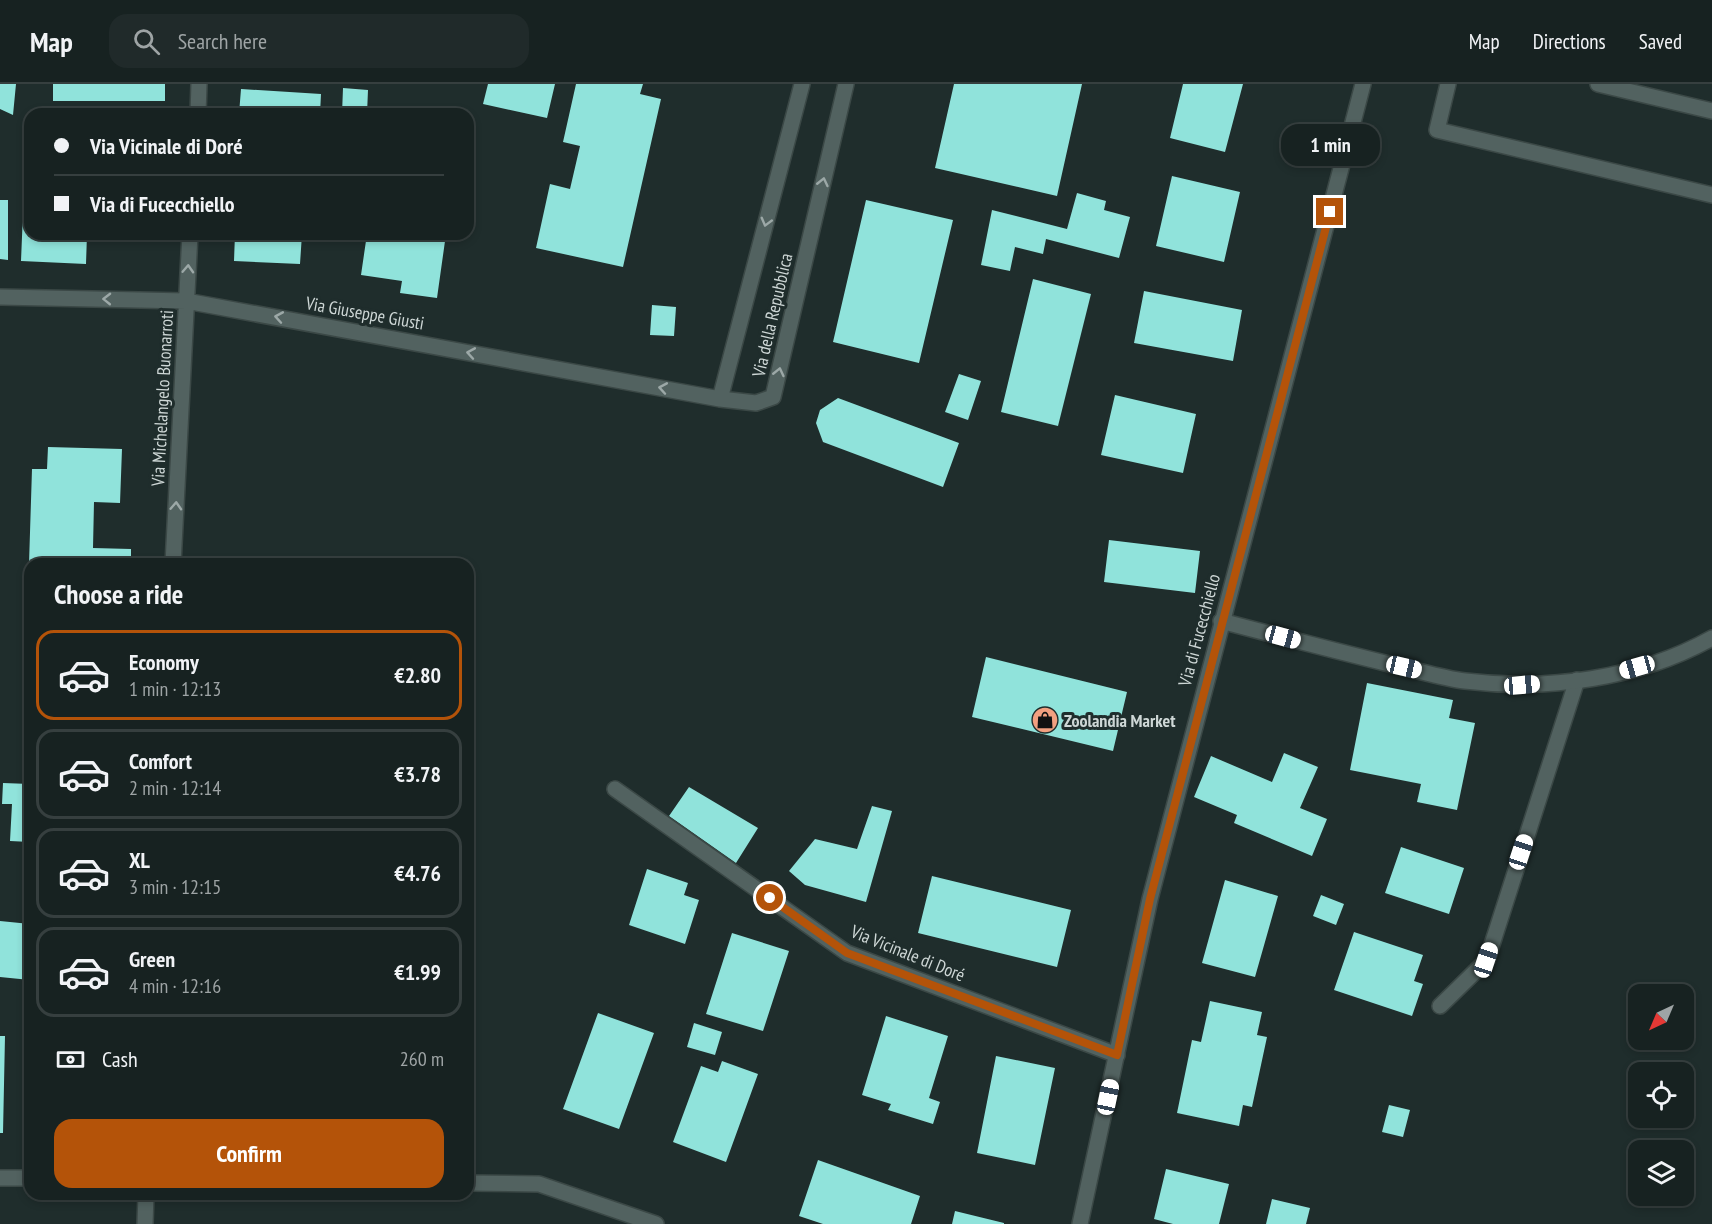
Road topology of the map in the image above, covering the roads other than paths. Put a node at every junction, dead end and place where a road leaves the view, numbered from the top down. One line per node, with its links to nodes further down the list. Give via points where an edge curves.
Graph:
1 (199, 84): 7 (street)
2 (802, 84): 13 (street, Via della Repubblica, one-way to 13)
3 (846, 84): 13 (street, Via della Repubblica, one-way to 3, via 756,403 773,397)
4 (1364, 84): 15 (street, Via di Fucecchiello)
5 (1448, 84): 9 (street, via 1437,130)
6 (1598, 84): 8 (street)
7 (198, 108)
8 (1712, 111)
9 (1712, 195)
10 (190, 240): 12 (street, Via Michelangelo Buonarroti, one-way to 10)
11 (0, 297): 12 (street, Via Giuseppe Giusti, one-way to 11)
12 (186, 301): 13 (street, Via Giuseppe Giusti, one-way to 12); 14 (street, Via Michelangelo Buonarroti, one-way to 12)
13 (720, 399)
14 (173, 558)
15 (1221, 621): 17 (street, via 1463,681 1522,685); 20 (street, Via di Fucecchiello, via 1150,899)
16 (1712, 638): 17 (street, via 1670,658)
17 (1577, 680): 19 (street, via 1486,960)
18 (615, 789): 20 (street, Via Vicinale di Doré, via 847,953)
19 (1440, 1006)
20 (1117, 1055): 27 (street, Via di Fucecchiello)
21 (0, 1178): 22 (street)
22 (24, 1178)
23 (474, 1183): 26 (street, via 539,1184)
24 (146, 1200): 25 (street)
25 (145, 1224)
26 (656, 1224)
27 (1080, 1224)

